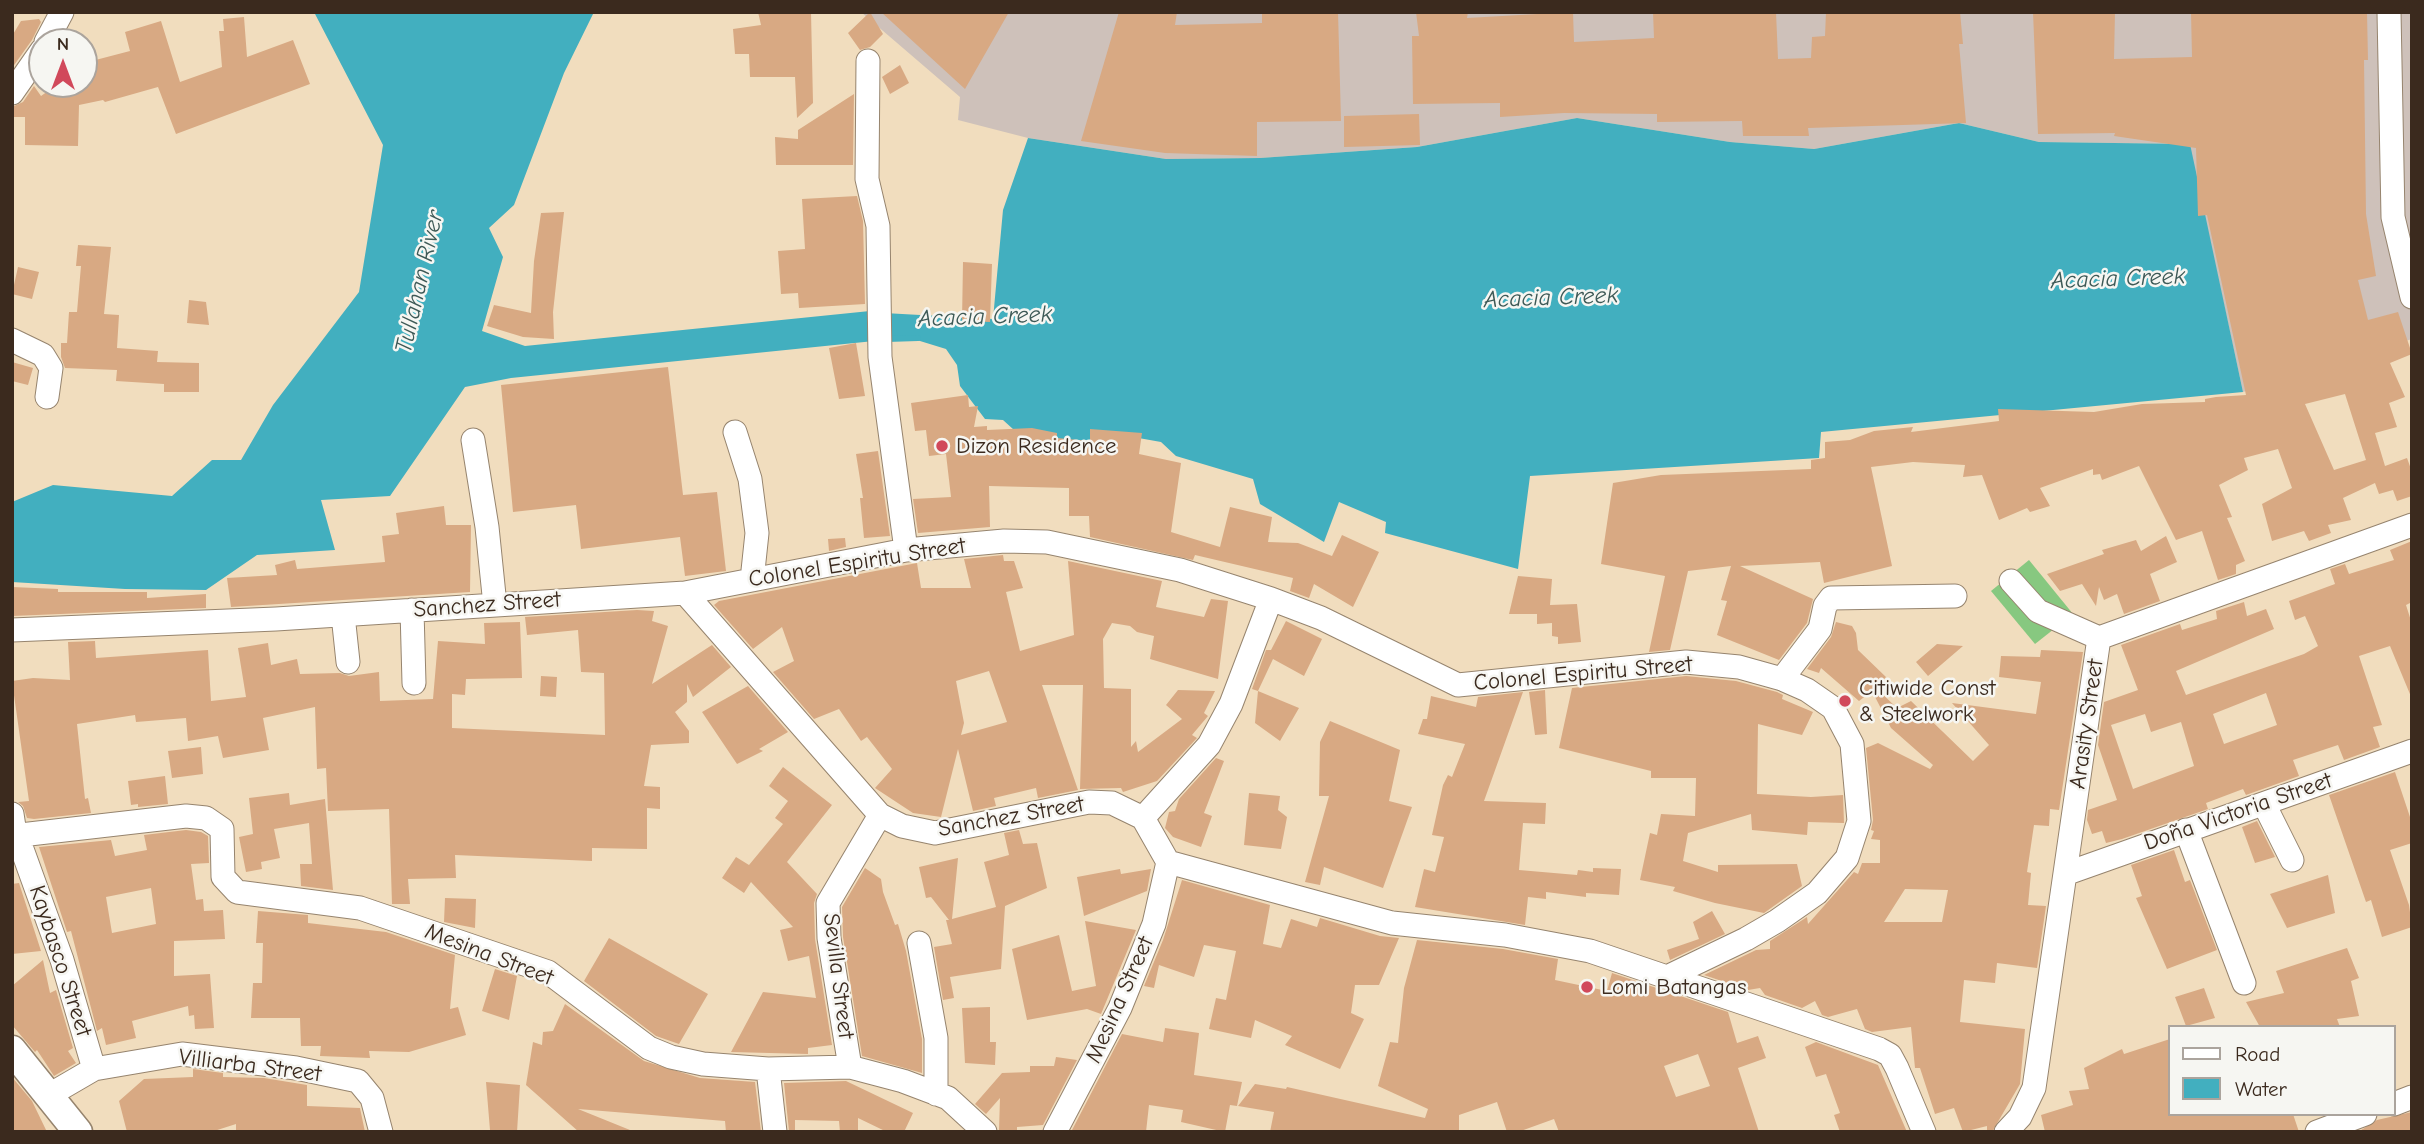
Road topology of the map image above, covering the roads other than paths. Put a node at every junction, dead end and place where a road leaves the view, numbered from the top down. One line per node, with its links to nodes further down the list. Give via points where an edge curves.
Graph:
1 (62, 12): 3 (street)
2 (2389, 12): 7 (street, via 2393,217)
3 (53, 28)
4 (868, 61): 13 (street, via 867,179 878,226 880,357)
5 (28, 70): 6 (street)
6 (12, 93)
7 (2412, 297)
8 (12, 340): 9 (street, via 43,355 51,368)
9 (47, 397)
10 (735, 432): 14 (street, via 750,479 757,533)
11 (473, 440): 19 (street)
12 (2412, 525): 23 (street, Arasity Street)
13 (906, 550): 14 (street, Colonel Espiritu Street); 18 (street, Colonel Espiritu Street, via 1047,542 1180,570)
14 (752, 580): 16 (street, Colonel Espiritu Street)
15 (2011, 581): 23 (street, via 2038,611)
16 (685, 593): 19 (street, Sanchez Street); 29 (street, Sanchez Street)
17 (1955, 596): 25 (street, via 1831,598 1820,629)
18 (1271, 599): 25 (street, Colonel Espiritu Street, via 1321,618 1458,685 1686,662 1739,667); 30 (street, via 1231,704 1209,745)
19 (495, 605): 20 (street, Sanchez Street)
20 (412, 610): 21 (street, Sanchez Street); 26 (street)
21 (343, 615): 22 (street, Sanchez Street); 24 (street)
22 (12, 630)
23 (2099, 638): 35 (street, Arasity Street)
24 (348, 662)
25 (1782, 679): 37 (street, Colonel Espiritu Street, via 1833,708 1847,733 1859,805 1853,846 1837,872 1797,908 1746,939)
26 (414, 683)
27 (2412, 751): 28 (street, Doña Victoria Street)
28 (2264, 804): 32 (street, Doña Victoria Street); 33 (street)
29 (880, 815): 30 (street, Sanchez Street, via 902,826 935,833 1089,802 1112,803); 40 (street, Sevilla Street, via 828,903 829,938)
30 (1143, 818): 34 (street)
31 (14, 828): 41 (street, Kaybasco Street, via 62,960); 42 (street, Mesina Street, via 206,818 222,829 223,877 237,892 360,908 548,972 649,1048 671,1057)
32 (2186, 830): 35 (street, Doña Victoria Street); 38 (street)
33 (2291, 860)
34 (1168, 862): 37 (street, via 1392,923 1505,935 1590,951); 50 (street, Mesina Street, via 1154,924 1120,1008)
35 (2065, 874): 52 (street, Arasity Street, via 2034,1088 2020,1117)
36 (919, 943): 44 (street, via 936,1038)
37 (1667, 976): 51 (street, via 1890,1055)
38 (2244, 983)
39 (12, 1050): 43 (main road)
40 (850, 1067): 42 (street, Mesina Street); 44 (street, Mesina Street)
41 (94, 1069): 43 (street, Villiarba Street); 47 (street, Villiarba Street, via 182,1054 358,1081 372,1098)
42 (768, 1069): 48 (street)
43 (51, 1094): 46 (main road)
44 (936, 1094): 49 (street, Mesina Street, via 948,1098)
45 (2360, 1116): 53 (street)
46 (78, 1132)
47 (381, 1132)
48 (775, 1132)
49 (985, 1132)
50 (1055, 1132)
51 (1924, 1132)
52 (2006, 1132)
53 (2317, 1132)

